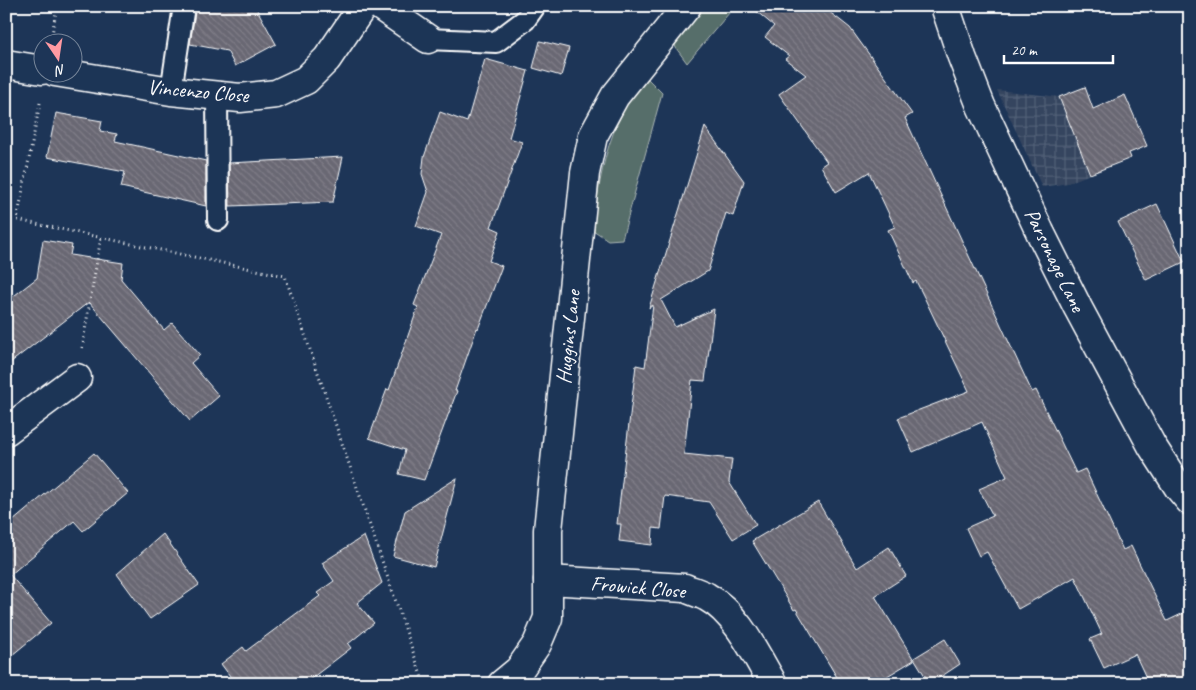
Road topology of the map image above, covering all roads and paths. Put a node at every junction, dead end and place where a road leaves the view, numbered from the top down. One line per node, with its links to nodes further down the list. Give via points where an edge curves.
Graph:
1 (57, 6): 8 (path)
2 (184, 6): 13 (lane)
3 (363, 6): 14 (street, Vincenzo Close, via 328,59 306,80 276,94 240,98)
4 (380, 6): 9 (street)
5 (535, 6): 9 (lane, via 525,20 496,42)
6 (687, 6): 21 (street, Huggins Lane, via 615,96 593,136 585,173 549,520)
7 (945, 6): 20 (street, Parsonage Lane, via 981,106 1045,241 1152,446)
8 (53, 32)
9 (428, 39)
10 (6, 64): 11 (street)
11 (32, 68)
12 (82, 76): 13 (street, Vincenzo Close)
13 (171, 91): 14 (street, Vincenzo Close)
14 (217, 96): 16 (lane)
15 (40, 100): 17 (path, via 17,220)
16 (218, 220)
17 (100, 237): 18 (path); 22 (path, via 285,276)
18 (78, 378): 19 (street)
19 (6, 431)
20 (1190, 501)
21 (548, 580): 23 (street, Huggins Lane, via 548,618 537,644 519,670); 24 (street, Frowick Close, via 685,588 706,596 725,609)
22 (424, 684)
23 (502, 684)
24 (773, 684)

